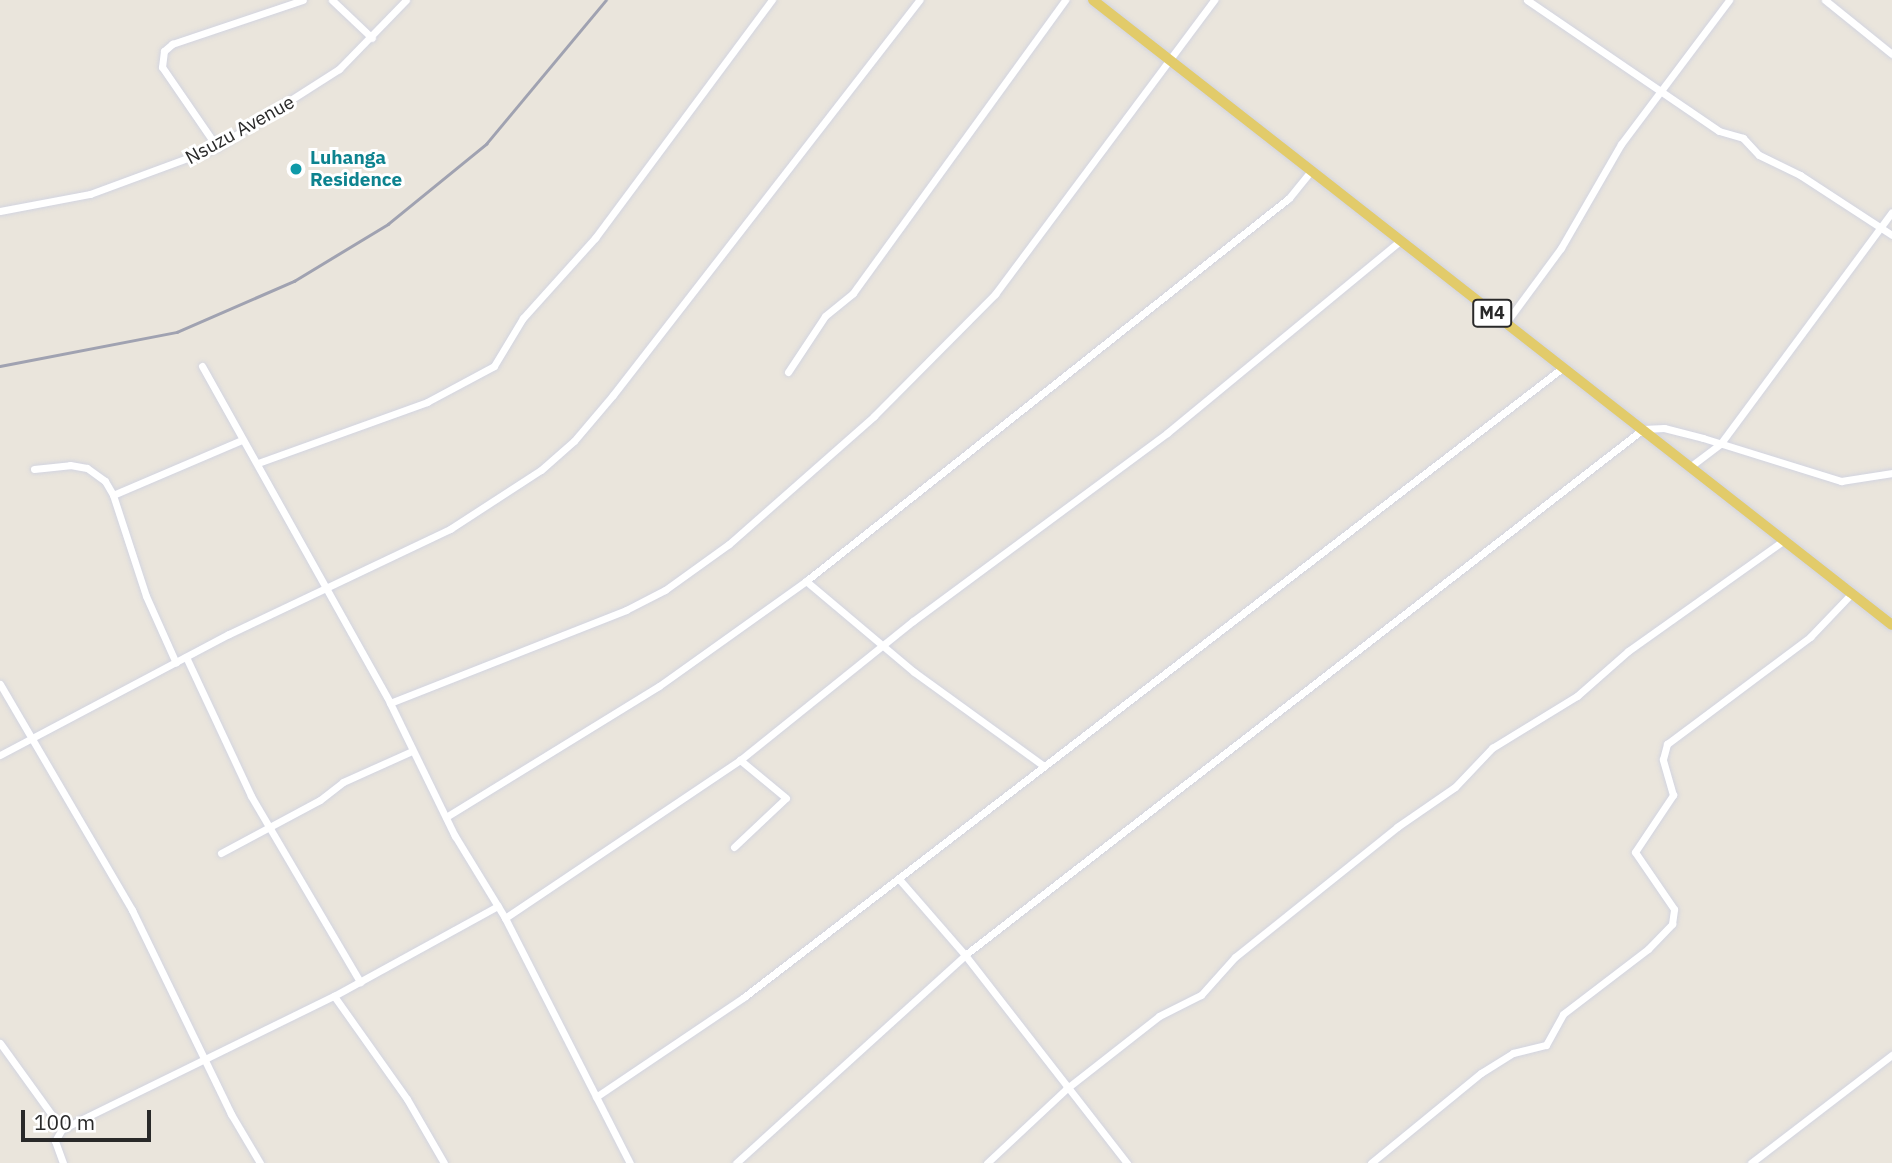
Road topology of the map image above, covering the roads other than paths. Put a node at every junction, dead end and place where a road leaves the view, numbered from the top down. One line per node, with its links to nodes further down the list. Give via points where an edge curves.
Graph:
1 (303, 0): 16 (street, via 172,44 164,51 162,67)
2 (332, 0): 12 (street)
3 (406, 0): 12 (street, Nsuzu Avenue)
4 (772, 0): 30 (street, via 595,238 523,318 495,366 416,407)
5 (919, 0): 37 (street, via 771,196 573,441 513,491 450,529)
6 (1065, 0): 26 (street, via 853,293 825,316)
7 (1093, 0): 14 (main road, M4)
8 (1214, 0): 14 (street)
9 (1527, 0): 15 (street)
10 (1729, 0): 15 (street)
11 (1825, 0): 13 (street)
12 (372, 37): 16 (street, Nsuzu Avenue, via 299,97)
13 (1892, 54)
14 (1168, 62): 17 (main road, M4); 44 (street, via 995,294 874,416 729,544 665,590 626,610)
15 (1660, 92): 20 (street, via 1719,131 1742,138 1759,155 1800,174); 23 (street, via 1621,144 1561,248)
16 (217, 146): 18 (street, Nsuzu Avenue, via 90,194)
17 (1311, 171): 22 (main road, M4); 36 (street, via 1289,198)
18 (0, 211)
19 (1892, 212): 20 (street)
20 (1881, 228): 21 (street); 29 (street)
21 (1892, 235)
22 (1401, 240): 23 (main road, M4); 40 (street, via 1167,433)
23 (1504, 324): 25 (main road, M4)
24 (202, 366): 28 (street)
25 (1561, 369): 27 (main road, M4); 49 (street)
26 (788, 372)
27 (1643, 429): 29 (street, via 1664,428); 31 (main road, M4); 57 (street)
28 (242, 440): 30 (street); 34 (street)
29 (1721, 443): 31 (street); 33 (street, via 1841,481)
30 (258, 463): 37 (street)
31 (1691, 466): 35 (main road, M4)
32 (34, 469): 34 (street, via 70,464 87,468 105,481)
33 (1892, 473)
34 (113, 495): 42 (street, via 146,596)
35 (1784, 540): 38 (main road, M4); 63 (street, via 1628,651 1577,696 1492,748 1455,787 1256,939 1201,995 1159,1016)
36 (806, 581): 40 (street); 50 (street, via 594,728)
37 (325, 588): 41 (street); 44 (street)
38 (1852, 593): 39 (main road, M4); 73 (street, via 1810,637 1667,744 1662,759 1673,795 1635,852 1674,909 1672,924 1563,1014 1546,1045 1513,1052 1481,1073)
39 (1892, 625)
40 (882, 646): 48 (street); 49 (street)
41 (186, 657): 42 (street); 51 (street, via 222,739)
42 (176, 663): 45 (street)
43 (0, 684): 45 (street)
44 (390, 703): 46 (street)
45 (33, 739): 47 (street); 62 (street, via 132,910)
46 (412, 751): 50 (street); 51 (street, via 343,782)
47 (0, 755)
48 (740, 760): 52 (street, via 786,798); 56 (street)
49 (1044, 766): 54 (street)
50 (446, 817): 55 (street)
51 (271, 827): 53 (street); 58 (street)
52 (734, 847)
53 (221, 853)
54 (899, 879): 57 (street); 64 (street, via 744,997)
55 (498, 906): 56 (street); 58 (street)
56 (505, 918): 64 (street)
57 (965, 955): 63 (street); 70 (street)
58 (360, 982): 59 (street)
59 (334, 996): 62 (street); 68 (street, via 407,1099)
60 (0, 1042): 65 (street)
61 (1892, 1055): 74 (street)
62 (204, 1060): 65 (street); 67 (street)
63 (1066, 1089): 71 (street); 72 (street)
64 (596, 1097): 69 (street)
65 (62, 1129): 66 (street, via 55,1141)
66 (63, 1163)
67 (261, 1163)
68 (444, 1163)
69 (630, 1163)
70 (736, 1163)
71 (987, 1163)
72 (1127, 1163)
73 (1371, 1163)
74 (1751, 1163)

